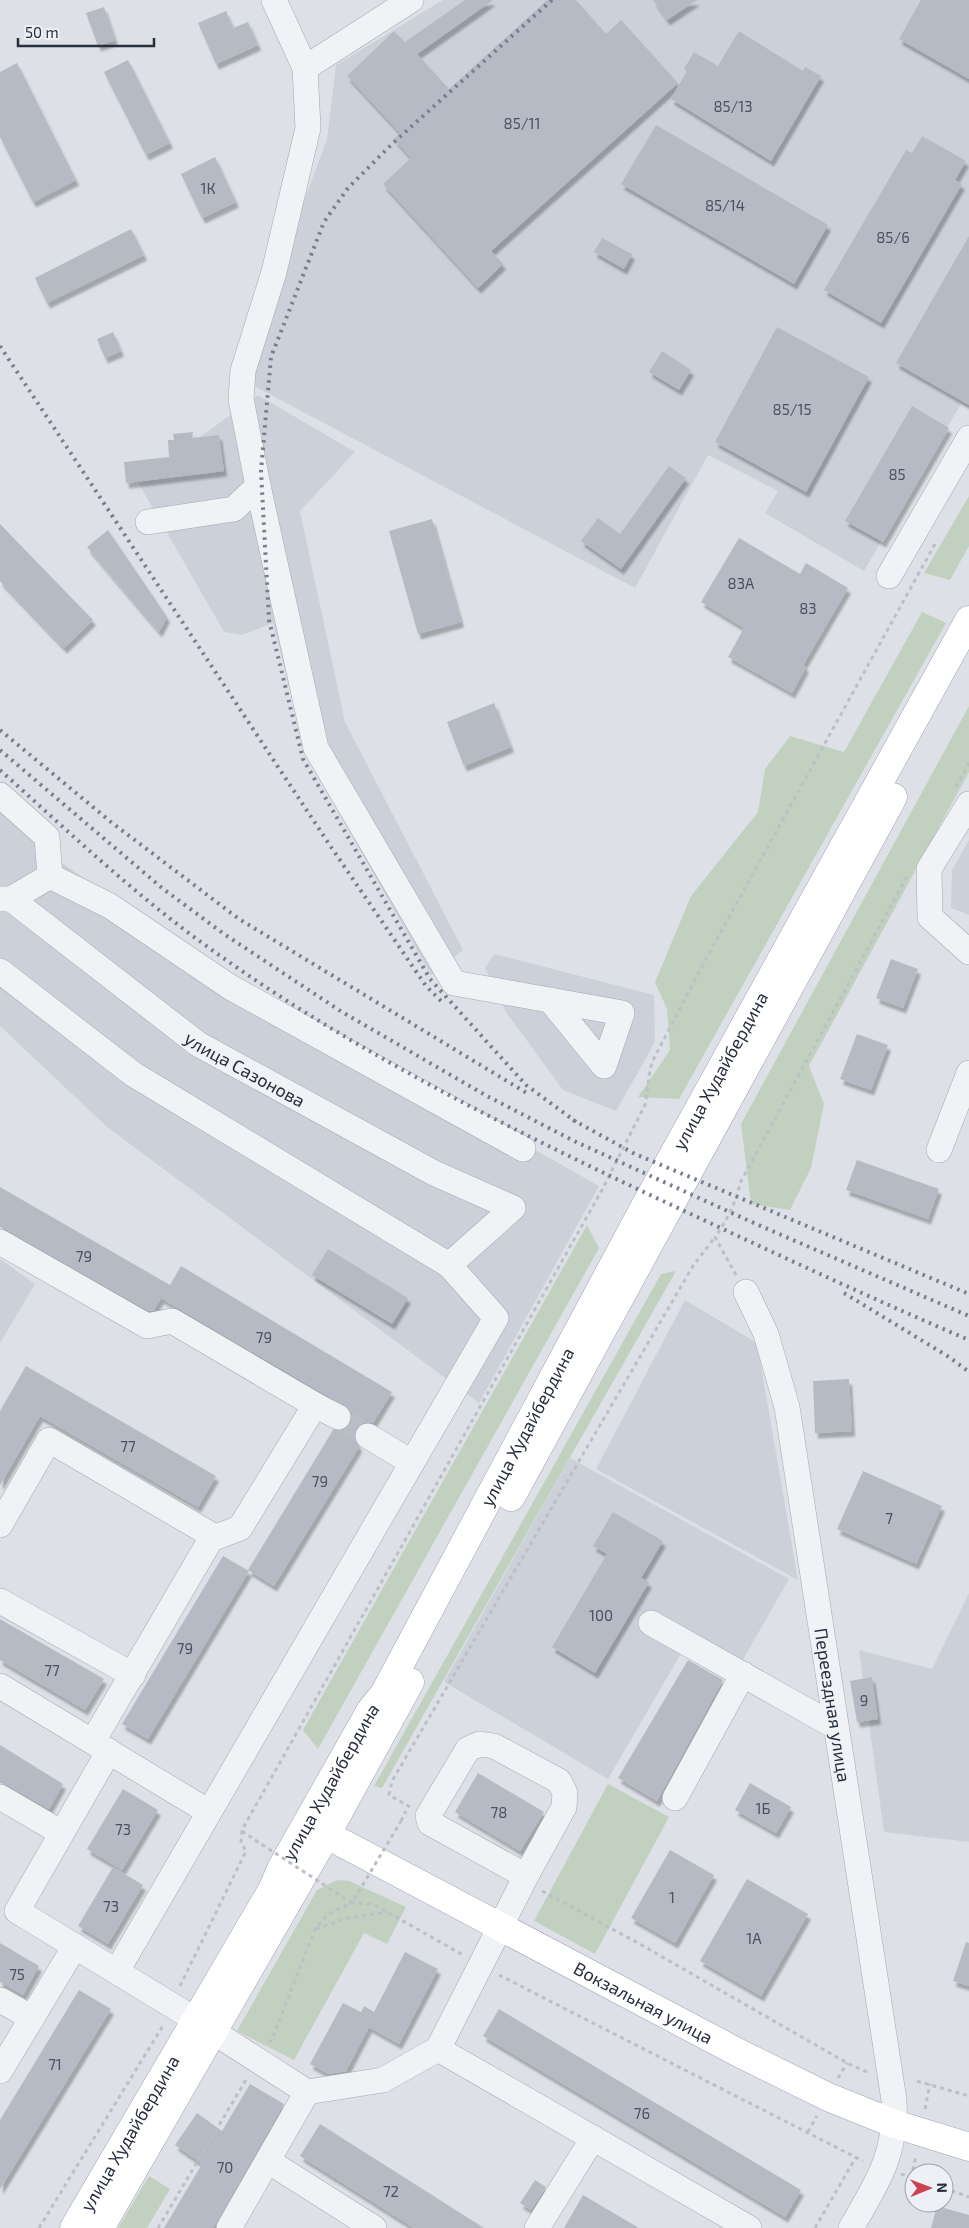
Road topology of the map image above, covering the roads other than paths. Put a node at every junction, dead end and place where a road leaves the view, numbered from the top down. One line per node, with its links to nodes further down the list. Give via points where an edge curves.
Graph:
1 (274, 0): 3 (street)
2 (411, 0): 3 (street)
3 (304, 68): 5 (street, via 308,128 274,272 243,371 241,399)
4 (969, 438): 7 (street)
5 (258, 486): 6 (street, via 234,509); 16 (street, via 316,748 454,983)
6 (148, 522)
7 (889, 576)
8 (969, 620): 34 (main road, улица Худайбердина, via 644,1208)
9 (969, 659): 40 (main road, улица Худайбердина)
10 (0, 795): 12 (street, via 47,837)
11 (962, 797): 14 (street, via 921,869 930,918)
12 (50, 876): 13 (street); 18 (street, via 110,906 230,987)
13 (5, 899): 21 (street, улица Сазонова, via 198,1044 434,1173 513,1208)
14 (969, 952)
15 (0, 971): 21 (street, via 133,1074)
16 (550, 1000)
17 (969, 1073): 19 (street)
18 (523, 1149)
19 (939, 1150)
20 (0, 1242): 23 (street, via 147,1326 172,1321)
21 (449, 1265): 26 (street, via 496,1318)
22 (746, 1292): 35 (street, Переездная улица, via 766,1334 787,1407)
23 (315, 1405): 24 (street); 28 (street, via 240,1528)
24 (338, 1417)
25 (368, 1436): 26 (street)
26 (411, 1462): 39 (street)
27 (0, 1525): 28 (street, via 49,1440)
28 (215, 1537): 32 (street)
29 (0, 1601): 32 (street)
30 (651, 1623): 31 (street)
31 (743, 1674): 35 (street); 38 (street)
32 (133, 1675): 36 (street)
33 (0, 1686): 36 (street)
34 (384, 1694): 40 (main road); 43 (main road, улица Худайбердина, via 371,1710)
35 (836, 1727): 53 (street, Переездная улица, via 891,2076)
36 (101, 1746): 39 (street); 41 (street)
37 (0, 1797): 41 (street)
38 (675, 1798)
39 (209, 1812): 46 (street)
40 (319, 1831): 43 (main road); 44 (main road, Вокзальная улица); 49 (main road, улица Худайбердина)
41 (60, 1832): 45 (street, via 17,1911)
42 (525, 1879): 42 (street, via 564,1807 565,1793 559,1781 494,1746 480,1744 468,1749 428,1816 430,1823); 44 (street)
43 (272, 1890): 49 (main road, улица Худайбердина)
44 (500, 1927): 50 (street); 53 (main road, Вокзальная улица, via 811,2089)
45 (75, 1946): 46 (street); 48 (street)
46 (117, 1972): 49 (street)
47 (0, 2000): 48 (street)
48 (32, 2018): 51 (street)
49 (204, 2026): 52 (street); 57 (main road, улица Худайбердина); 58 (main road, улица Худайбердина)
50 (438, 2049): 52 (street, via 383,2080); 54 (street)
51 (0, 2071)
52 (308, 2092): 56 (street)
53 (895, 2124): 55 (main road, Вокзальная улица); 63 (street, Переездная улица, via 888,2158)
54 (593, 2138): 61 (street); 62 (street)
55 (969, 2148)
56 (268, 2161): 59 (street); 60 (street)
57 (62, 2226)
58 (100, 2228)
59 (229, 2228)
60 (374, 2228)
61 (537, 2228)
62 (749, 2228)
63 (851, 2228)

